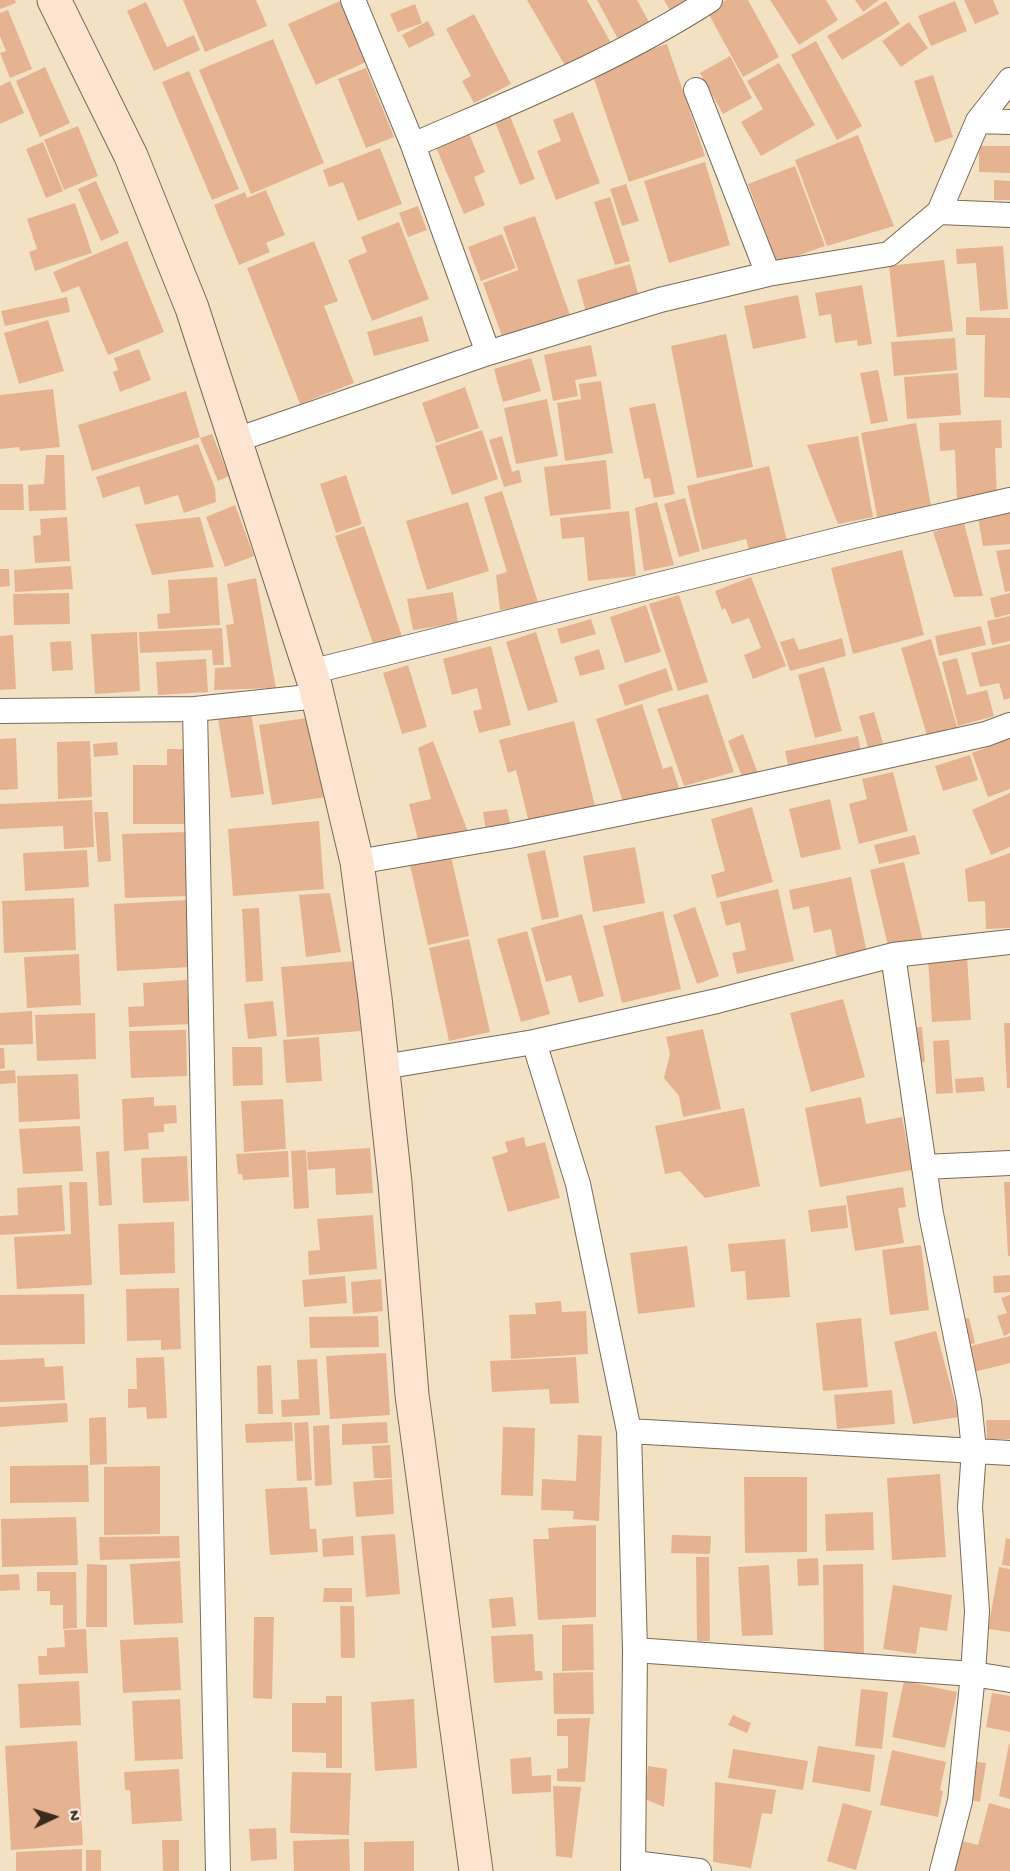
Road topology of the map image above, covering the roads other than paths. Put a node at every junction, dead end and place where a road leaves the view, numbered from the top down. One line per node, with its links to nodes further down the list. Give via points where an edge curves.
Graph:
1 (54, 0): 13 (main road, via 131,156 192,308)
2 (353, 0): 8 (street)
3 (710, 0): 8 (street, via 666,28 557,82)
4 (1010, 80): 6 (street)
5 (696, 90): 11 (street)
6 (978, 121): 7 (street); 9 (street)
7 (1010, 122)
8 (413, 145): 12 (street)
9 (939, 212): 10 (street); 11 (street, via 889,254)
10 (1010, 215)
11 (768, 274): 12 (street, via 660,300)
12 (488, 353): 13 (street)
13 (236, 440): 15 (main road)
14 (1010, 500): 15 (street, via 853,536)
15 (314, 684): 16 (street); 19 (main road)
16 (195, 709): 17 (street); 33 (street)
17 (0, 711)
18 (1010, 725): 19 (street, via 986,734 725,792 509,836)
19 (357, 861): 23 (main road)
20 (1010, 942): 21 (street)
21 (893, 955): 22 (street, via 717,1001); 25 (street)
22 (534, 1042): 23 (street); 26 (street, via 578,1184)
23 (383, 1067): 34 (main road, via 412,1395)
24 (1010, 1162): 25 (street)
25 (924, 1167): 27 (street, via 969,1401)
26 (629, 1431): 27 (street); 29 (street)
27 (974, 1450): 28 (street); 30 (street, via 970,1507 977,1611)
28 (1010, 1453)
29 (635, 1650): 30 (street); 32 (street)
30 (973, 1674): 31 (street); 36 (street, via 960,1801)
31 (1010, 1680)
32 (634, 1867): 35 (street)
33 (218, 1871)
34 (476, 1871)
35 (699, 1871)
36 (942, 1871)

